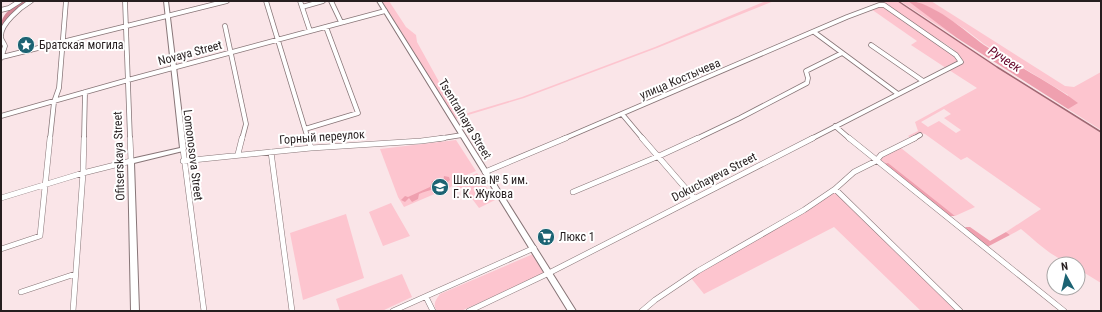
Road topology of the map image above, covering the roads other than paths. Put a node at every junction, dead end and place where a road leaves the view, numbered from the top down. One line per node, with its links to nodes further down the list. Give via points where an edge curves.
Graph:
1 (20, 1): 13 (street)
2 (31, 1): 28 (street, via 8,20 2,31 5,46)
3 (66, 1): 23 (street)
4 (125, 1): 17 (street, Ofitserskaya Street)
5 (166, 1): 15 (street, Lomonosova Street)
6 (227, 1): 15 (street)
7 (266, 1): 22 (street)
8 (300, 1): 12 (street)
9 (323, 1): 12 (street)
10 (332, 1): 16 (street)
11 (379, 1): 14 (street, Tsentralnaya Street)
12 (302, 7): 20 (street)
13 (1, 10)
14 (386, 11): 16 (street, Novaya Street); 39 (street, Tsentralnaya Street)
15 (167, 15): 17 (street); 29 (street, Lomonosova Street)
16 (341, 22): 19 (street, Novaya Street)
17 (126, 25): 23 (street); 30 (street, Ofitserskaya Street)
18 (225, 26): 25 (street)
19 (326, 27): 20 (street, Novaya Street); 38 (street, via 358,113)
20 (310, 31): 22 (street, Novaya Street)
21 (814, 32): 26 (street); 27 (street, улица Костычева, via 853,14 884,5); 35 (street, улица Костычева)
22 (277, 40): 25 (street, Novaya Street); 38 (street)
23 (62, 42): 28 (street); 34 (street, via 59,88)
24 (871, 45): 31 (street)
25 (230, 53): 29 (street, Novaya Street); 44 (street, via 246,124)
26 (842, 53): 33 (street); 45 (street, via 806,71 807,83)
27 (956, 55): 31 (street, Dokuchayeva Street, via 961,62)
28 (2, 58)
29 (172, 68): 30 (street, Novaya Street); 42 (street, Lomonosova Street)
30 (128, 80): 32 (street, Novaya Street); 46 (street, Ofitserskaya Street)
31 (923, 81): 33 (street, Dokuchayeva Street)
32 (85, 92): 34 (street, Novaya Street); 50 (street)
33 (898, 94): 37 (street, Dokuchayeva Street)
34 (54, 102): 36 (street, Novaya Street); 51 (street)
35 (622, 114): 45 (street); 49 (street, улица Костычева)
36 (1, 116)
37 (835, 126): 48 (street); 55 (street, Dokuchayeva Street)
38 (305, 129): 41 (street)
39 (462, 135): 41 (street, Горный переулок, via 420,141); 49 (street, Tsentralnaya Street)
40 (920, 135): 48 (street, via 881,155)
41 (310, 148): 43 (street, Горный переулок)
42 (183, 149): 46 (street); 47 (street, Lomonosova Street)
43 (271, 152): 44 (street, Горный переулок); 65 (street)
44 (238, 154): 47 (street, Горный переулок)
45 (659, 156): 53 (street); 55 (street)
46 (131, 161): 50 (street); 63 (street, Ofitserskaya Street)
47 (183, 161): 64 (street, Lomonosova Street)
48 (876, 161): 52 (street, via 854,172); 72 (street)
49 (484, 172): 56 (street, Tsentralnaya Street)
50 (82, 173): 51 (street); 59 (street)
51 (44, 185): 54 (street); 57 (street, via 40,236)
52 (835, 189): 70 (street, via 804,210 693,274); 71 (street)
53 (573, 192)
54 (1, 198)
55 (694, 198): 58 (street, Dokuchayeva Street)
56 (534, 248): 58 (street, Tsentralnaya Street); 61 (street)
57 (1, 249)
58 (549, 273): 68 (street, Dokuchayeva Street); 69 (street, Tsentralnaya Street)
59 (76, 274): 60 (street); 62 (street)
60 (21, 292)
61 (426, 297): 66 (street); 67 (street)
62 (73, 311)
63 (135, 311)
64 (204, 311)
65 (292, 311)
66 (393, 311)
67 (433, 311)
68 (469, 311)
69 (572, 311)
70 (642, 311)
71 (960, 311)
72 (1064, 311)

